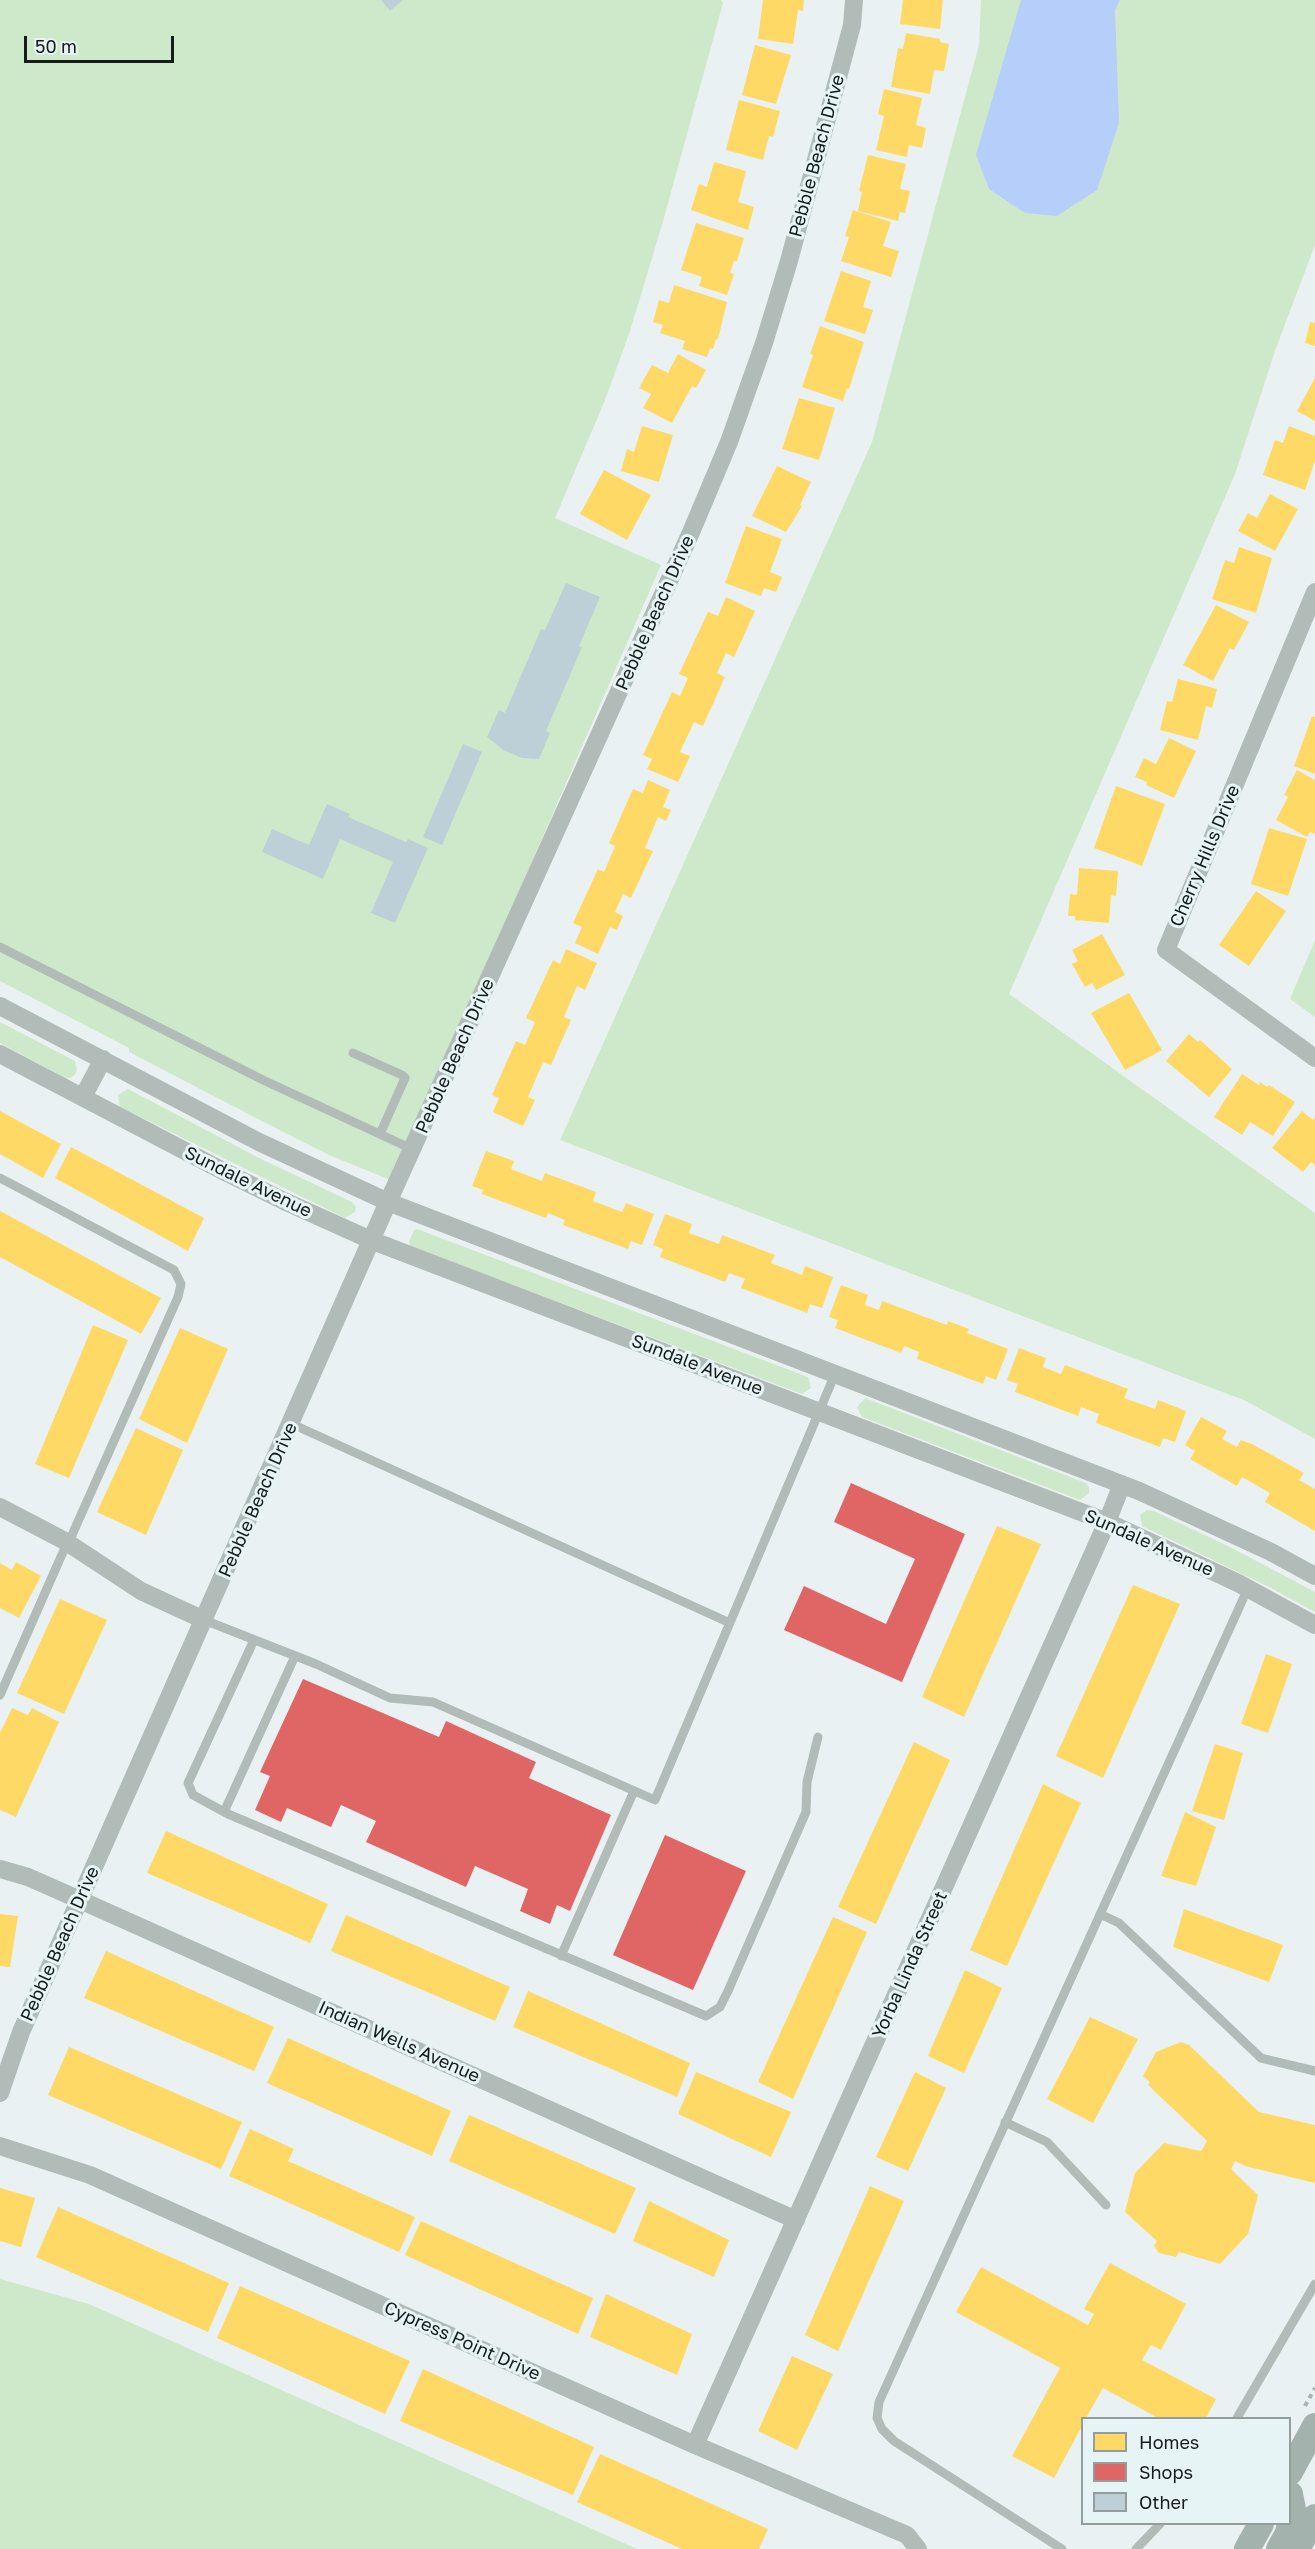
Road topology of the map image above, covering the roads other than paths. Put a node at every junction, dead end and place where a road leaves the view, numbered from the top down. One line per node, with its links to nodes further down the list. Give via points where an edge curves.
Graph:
1 (854, 0): 11 (street, Pebble Beach Drive, via 852,25 789,261 729,442)
2 (1315, 592): 7 (street, Cherry Hills Drive, via 1166,950)
3 (0, 947): 10 (lane, via 263,1080)
4 (0, 1006): 8 (street)
5 (353, 1053): 10 (lane, via 405,1078)
6 (0, 1054): 9 (street, Sundale Avenue)
7 (1315, 1058)
8 (103, 1059): 9 (street); 13 (street, via 307,1165)
9 (83, 1097): 14 (street, Sundale Avenue, via 284,1201)
10 (380, 1134): 11 (lane)
11 (412, 1149): 13 (street, Pebble Beach Drive)
12 (0, 1178): 21 (lane, via 174,1270 181,1284)
13 (388, 1202): 14 (street, Pebble Beach Drive); 15 (street)
14 (373, 1241): 16 (street, Sundale Avenue); 17 (street, Pebble Beach Drive)
15 (835, 1374): 16 (lane); 18 (street)
16 (820, 1412): 20 (street, Sundale Avenue); 25 (lane)
17 (292, 1424): 24 (street, Pebble Beach Drive); 25 (lane)
18 (1122, 1484): 20 (street, Yorba Linda Street); 22 (street)
19 (0, 1507): 21 (street)
20 (1107, 1522): 23 (street, Sundale Avenue); 42 (street, Yorba Linda Street)
21 (67, 1543): 24 (street, via 141,1591); 29 (lane)
22 (1315, 1576)
23 (1248, 1588): 26 (street, Sundale Avenue); 35 (lane)
24 (204, 1620): 27 (lane); 34 (street, Pebble Beach Drive)
25 (730, 1623): 31 (lane, via 655,1800)
26 (1315, 1625)
27 (254, 1640): 28 (lane); 32 (lane, via 188,1783 193,1796)
28 (295, 1656): 31 (lane, via 390,1698 433,1702); 32 (lane)
29 (0, 1695)
30 (818, 1737): 36 (lane, via 807,1782 806,1812 720,2007 706,2016 697,2014)
31 (634, 1791): 36 (lane)
32 (224, 1812): 36 (lane)
33 (0, 1869): 34 (street, Indian Wells Avenue)
34 (80, 1900): 38 (street, Pebble Beach Drive, via 21,2032); 42 (street, Indian Wells Avenue)
35 (1100, 1914): 37 (lane, via 1119,1923 1262,2058); 39 (lane)
36 (561, 1956)
37 (1315, 2071)
38 (0, 2092)
39 (1005, 2122): 41 (lane, via 1047,2142); 55 (lane, via 879,2402 877,2418 894,2441)
40 (0, 2146): 46 (street, Cypress Point Drive, via 90,2175)
41 (1106, 2205)
42 (796, 2220): 46 (street, Yorba Linda Street)
43 (1315, 2284): 44 (lane)
44 (1238, 2417)
45 (1315, 2426): 47 (main road)
46 (695, 2445): 54 (street, Cypress Point Drive, via 907,2535)
47 (1291, 2470)
48 (1291, 2499): 50 (main road)
49 (1315, 2517): 59 (main road)
50 (1291, 2519)
51 (1158, 2525): 56 (lane)
52 (1260, 2525): 57 (main road)
53 (1290, 2525): 58 (main road)
54 (918, 2549)
55 (1062, 2549)
56 (1136, 2549)
57 (1247, 2549)
58 (1279, 2549)
59 (1297, 2549)

